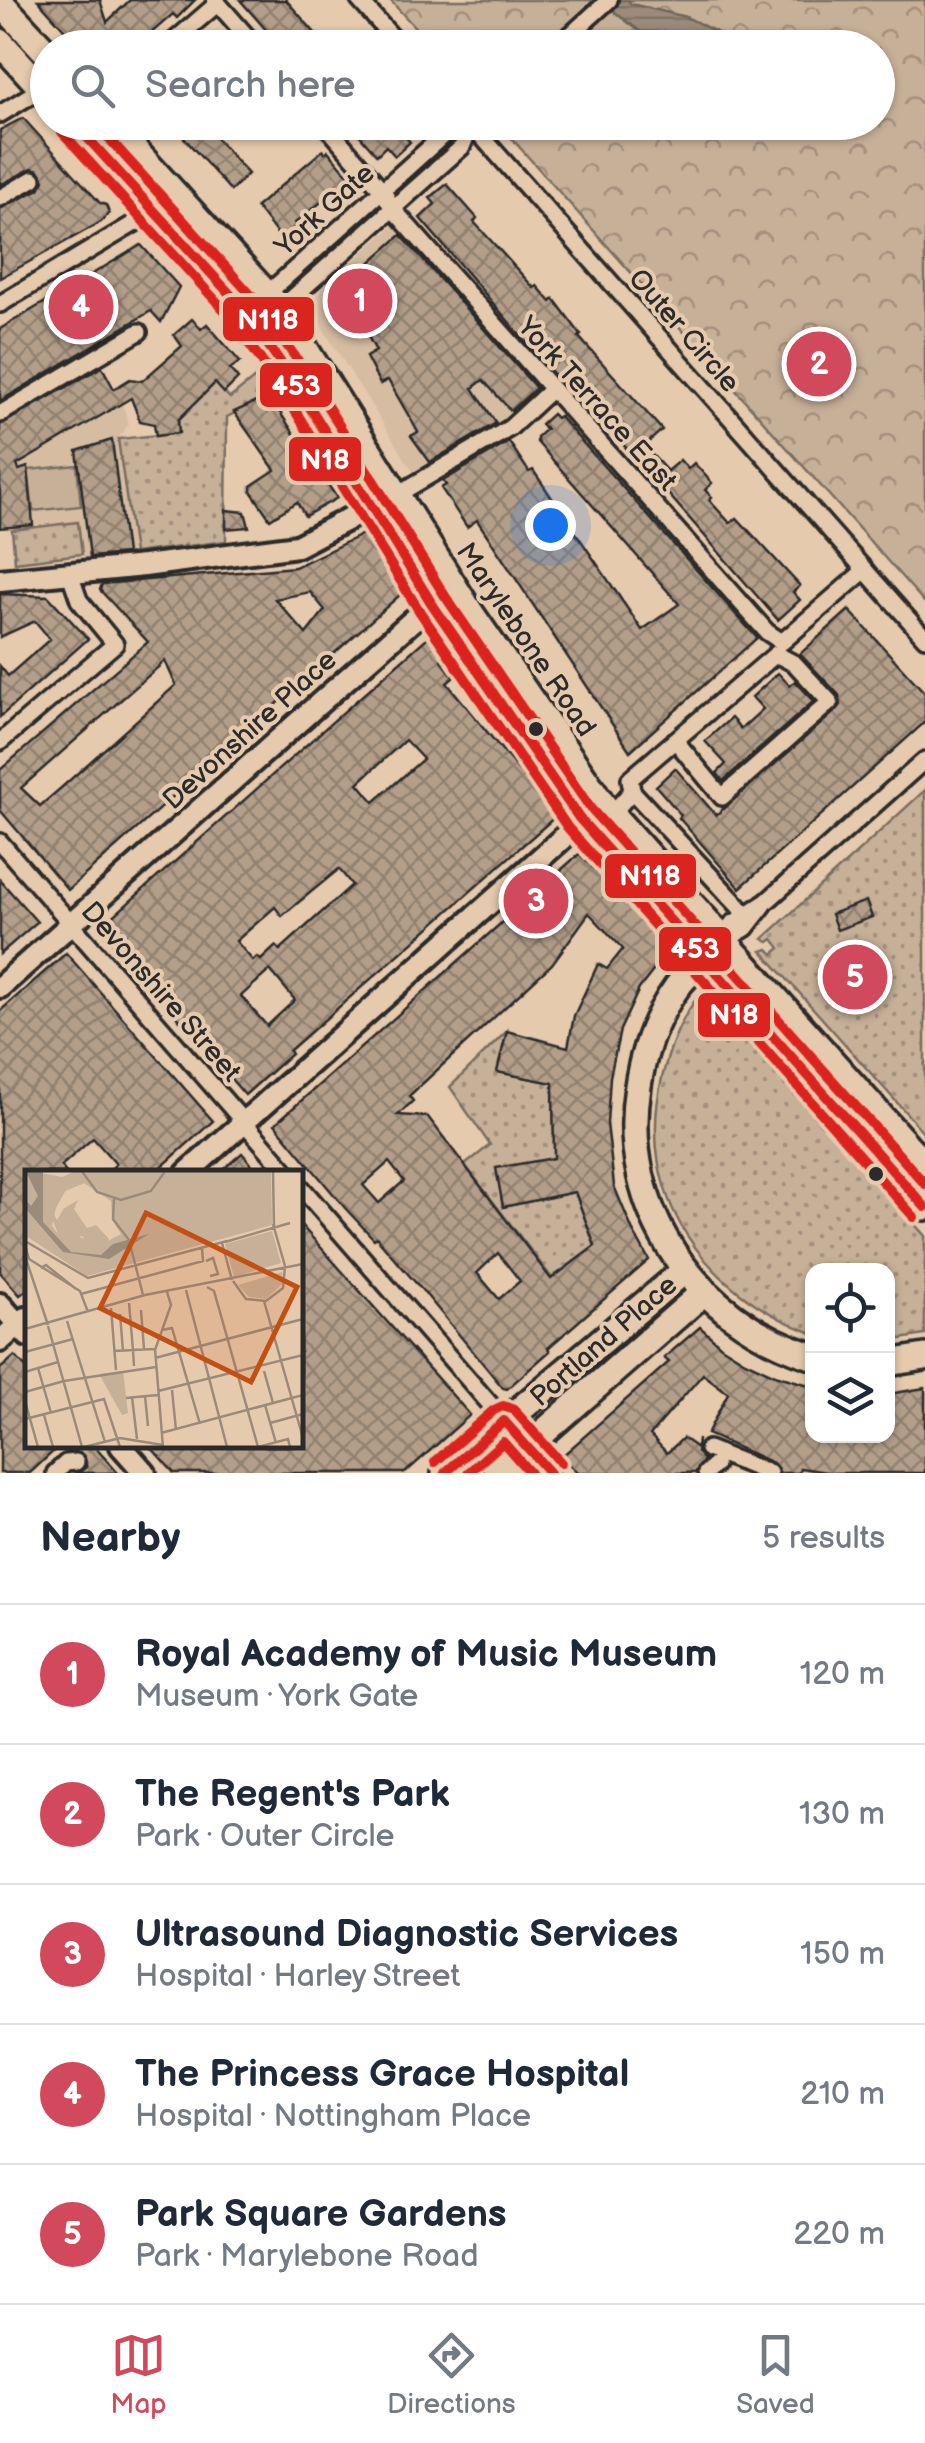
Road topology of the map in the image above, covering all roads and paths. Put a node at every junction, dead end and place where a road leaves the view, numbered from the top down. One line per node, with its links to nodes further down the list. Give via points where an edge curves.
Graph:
1 (359, 0): 7 (street)
2 (217, 1): 5 (street); 6 (street)
3 (0, 2): 9 (main road)
4 (603, 5): 8 (street)
5 (186, 30)
6 (237, 30)
7 (386, 30)
8 (576, 30)
9 (30, 34)
10 (0, 42): 11 (main road)
11 (30, 76)
12 (30, 99): 13 (street)
13 (0, 114)
14 (89, 140): 24 (main road, Marylebone Road)
15 (126, 140): 25 (main road, Marylebone Road)
16 (339, 140): 21 (street, York Terrace East)
17 (438, 140): 21 (street, York Gate)
18 (465, 140): 23 (street, York Gate)
19 (487, 140): 34 (street, Outer Circle)
20 (33, 178): 22 (street)
21 (383, 191): 23 (street, York Terrace East); 25 (street, York Gate)
22 (0, 198)
23 (393, 209): 25 (street, York Gate); 29 (street, York Terrace East)
24 (155, 212): 26 (street); 28 (main road, Marylebone Road, via 239,304)
25 (274, 302): 28 (street, York Gate, via 260,307 262,324); 31 (main road, Marylebone Road)
26 (0, 304)
27 (139, 332): 30 (street)
28 (292, 380): 33 (main road, Marylebone Road)
29 (552, 388): 32 (street, via 510,428); 40 (street, York Terrace East)
30 (0, 414)
31 (378, 462): 32 (main road, Marylebone Road); 33 (street, via 382,490)
32 (398, 494): 38 (main road, Marylebone Road)
33 (370, 508): 35 (street, via 288,548); 37 (main road, Marylebone Road)
34 (864, 570): 39 (street, Outer Circle); 40 (street)
35 (70, 574): 36 (street); 42 (street, via 78,600 115,644)
36 (0, 580)
37 (432, 604): 38 (street, via 449,599); 47 (main road, Marylebone Road); 51 (street, Devonshire Place)
38 (470, 612): 44 (main road, Marylebone Road)
39 (925, 638)
40 (779, 648): 41 (street); 41 (street, York Terrace East, via 830,702 722,797)
41 (675, 740): 45 (street, via 630,778)
42 (0, 742)
43 (925, 760): 49 (street)
44 (574, 765): 46 (main road, Marylebone Road); 47 (street, via 582,793)
45 (632, 791): 46 (street); 50 (street)
46 (611, 814): 52 (main road, Marylebone Road)
47 (579, 818): 53 (main road, Marylebone Road); 55 (street)
48 (0, 842): 51 (street, Devonshire Street)
49 (766, 902): 50 (street); 52 (street, via 759,916)
50 (745, 913): 52 (street)
51 (70, 925): 54 (street, Devonshire Place); 55 (street, Devonshire Street)
52 (724, 941): 53 (main road); 56 (main road, Marylebone Road)
53 (703, 960): 60 (main road, Marylebone Road); 61 (main road, via 657,1021 634,1111 644,1198)
54 (0, 987)
55 (244, 1122): 57 (street); 58 (street, Devonshire Street)
56 (925, 1166)
57 (191, 1170)
58 (285, 1170)
59 (302, 1188): 69 (street)
60 (925, 1207)
61 (684, 1270): 62 (main road); 69 (main road, Portland Place)
62 (704, 1292): 66 (main road, via 761,1336); 70 (main road, Portland Place)
63 (0, 1304): 64 (street)
64 (24, 1326): 65 (street)
65 (0, 1341)
66 (805, 1353)
67 (925, 1357): 68 (main road)
68 (895, 1362)
69 (504, 1421): 70 (street); 76 (main road, Portland Place)
70 (527, 1447): 77 (main road, Portland Place); 78 (street)
71 (123, 1448): 75 (street)
72 (708, 1449): 79 (street)
73 (76, 1462): 74 (street)
74 (56, 1473)
75 (145, 1473)
76 (445, 1473)
77 (498, 1473)
78 (550, 1473)
79 (769, 1473)

